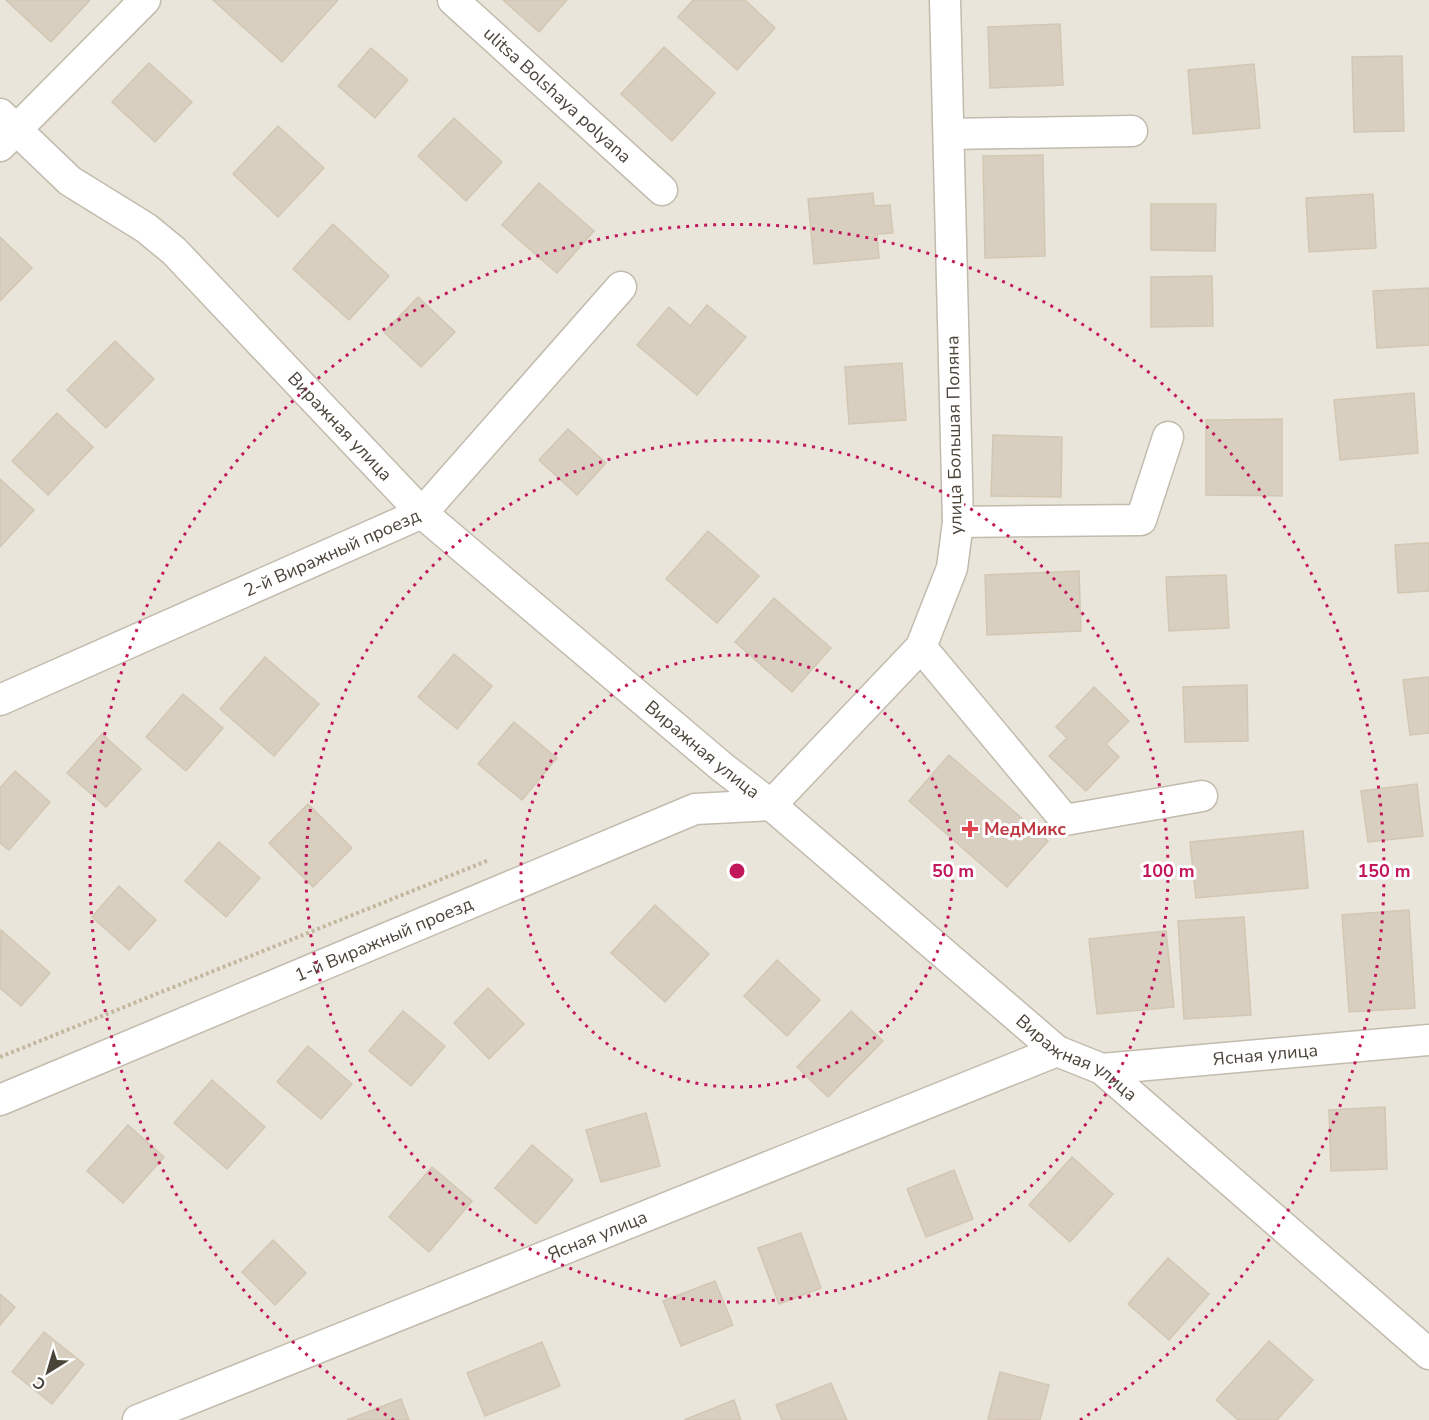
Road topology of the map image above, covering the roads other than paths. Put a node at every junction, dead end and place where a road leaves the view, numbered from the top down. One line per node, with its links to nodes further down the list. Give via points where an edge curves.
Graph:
1 (145, 0): 4 (street)
2 (453, 0): 7 (street, ulitsa Bolshaya polyana)
3 (945, 0): 6 (street, улица Большая Поляна)
4 (6, 130): 10 (street, Виражная улица, via 70,181 146,228 174,251)
5 (1132, 131): 6 (street)
6 (949, 134): 11 (street, улица Большая Поляна)
7 (662, 190)
8 (621, 287): 10 (street, 2-й Виражный проезд)
9 (1168, 437): 11 (street, via 1141,520)
10 (422, 513): 13 (street, 2-й Виражный проезд); 15 (street, Виражная улица)
11 (958, 522): 12 (street, улица Большая Поляна, via 952,568)
12 (921, 647): 14 (street, via 1065,820); 15 (street, улица Большая Поляна)
13 (0, 700)
14 (1202, 796)
15 (771, 805): 17 (street, Виражная улица); 19 (street, 1-й Виражный проезд, via 695,809)
16 (1429, 1040): 18 (street, Ясная улица)
17 (1057, 1051): 18 (street, Виражная улица); 21 (street, Ясная улица)
18 (1102, 1069): 20 (street, Виражная улица)
19 (0, 1100)
20 (1429, 1354)
21 (138, 1420)

